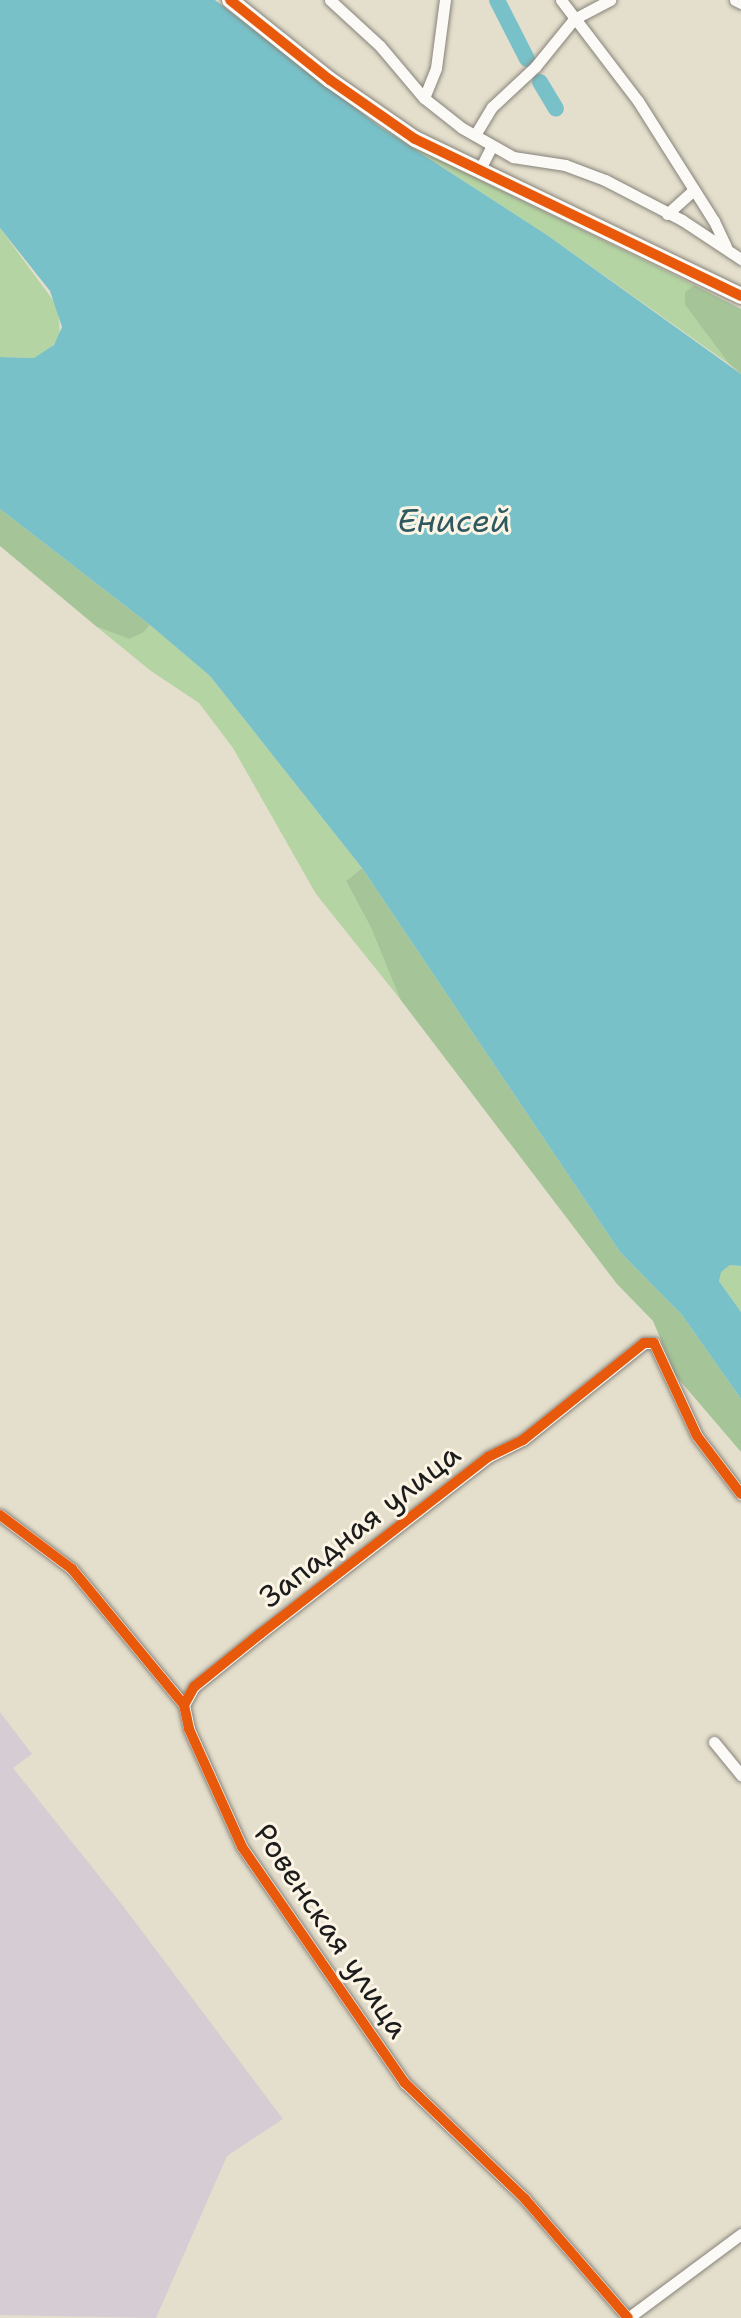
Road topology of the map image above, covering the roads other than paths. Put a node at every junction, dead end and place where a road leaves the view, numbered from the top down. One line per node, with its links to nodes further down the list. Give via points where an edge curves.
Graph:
1 (230, 0): 12 (street, via 379,116)
2 (330, 0): 9 (street, via 380,46)
3 (445, 0): 9 (street, via 436,68)
4 (561, 0): 8 (street)
5 (610, 0): 8 (street)
6 (735, 0): 7 (street)
7 (741, 3)
8 (574, 19): 10 (street, via 535,67 492,107); 13 (street, via 629,89)
9 (424, 98): 10 (street)
10 (475, 135): 11 (street)
11 (492, 146): 12 (street); 14 (street, via 513,157 565,165 605,180)
12 (479, 171): 17 (street)
13 (694, 190): 14 (street); 15 (street)
14 (667, 214): 15 (street)
15 (727, 248): 16 (street)
16 (741, 259)
17 (741, 296)
18 (741, 1494): 20 (street, Западная улица, via 697,1436 652,1343 644,1343 523,1440 488,1457 414,1512 194,1687)
19 (0, 1515): 20 (street, Ровенская улица, via 72,1569)
20 (184, 1705): 24 (street, Ровенская улица, via 189,1729 242,1847 405,2083 525,2199)
21 (714, 1742): 22 (street)
22 (741, 1775)
23 (741, 2234): 24 (street)
24 (628, 2318)

